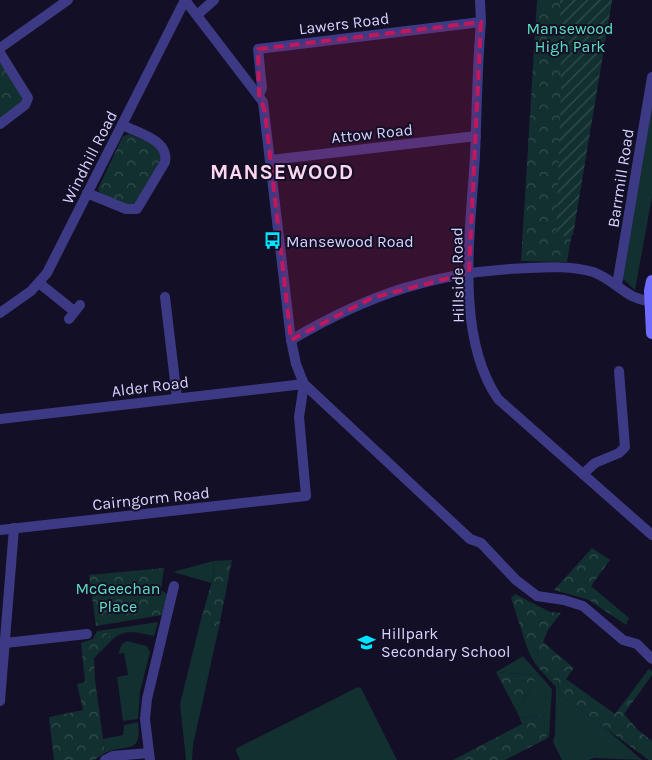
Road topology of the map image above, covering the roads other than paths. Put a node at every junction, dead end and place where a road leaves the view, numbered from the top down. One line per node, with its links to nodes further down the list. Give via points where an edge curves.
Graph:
1 (68, 0): 7 (street)
2 (185, 0): 5 (street); 12 (street, Windhill Road)
3 (214, 0): 5 (street)
4 (480, 0): 6 (street, Hillside Road)
5 (197, 15): 10 (street)
6 (481, 22): 10 (street, Lawers Road, via 258,49 262,88); 13 (street, Hillside Road)
7 (0, 48)
8 (0, 53): 11 (street, via 28,98 25,105)
9 (652, 77): 19 (street, Barrmill Road)
10 (259, 95): 14 (street, via 265,112)
11 (0, 124)
12 (122, 124): 15 (street, Windhill Road); 15 (street, via 161,144 165,162 137,209 132,211)
13 (476, 136): 14 (street, Attow Road); 16 (street, Hillside Road)
14 (271, 160): 25 (street)
15 (88, 193): 18 (street, Windhill Road)
16 (469, 273): 19 (street, via 526,268 577,269 593,272); 25 (street, via 418,283 372,298); 30 (street, Hillside Road, via 478,358 492,391)
17 (652, 281): 21 (main road)
18 (39, 283): 22 (street); 23 (street, Windhill Road)
19 (617, 285): 21 (street)
20 (165, 297): 28 (street)
21 (650, 302): 24 (main road)
22 (74, 312)
23 (0, 313)
24 (652, 332)
25 (290, 340): 27 (street)
26 (619, 372): 30 (street, via 625,447 595,463)
27 (304, 384): 28 (street, Alder Road); 31 (street, Cairngorm Road, via 299,416 306,496); 37 (street, via 470,539 481,543 537,596 584,606 623,640 637,644)
28 (177, 398): 29 (street, Alder Road)
29 (0, 419)
30 (583, 474): 33 (street, Hillside Road)
31 (14, 528): 32 (street, Cairngorm Road); 36 (street)
32 (0, 530)
33 (652, 535)
34 (174, 586): 39 (street, via 147,699)
35 (87, 634): 36 (street)
36 (5, 643): 38 (street)
37 (652, 659)
38 (0, 701)
39 (150, 756): 40 (street, via 113,756)
40 (105, 760)

